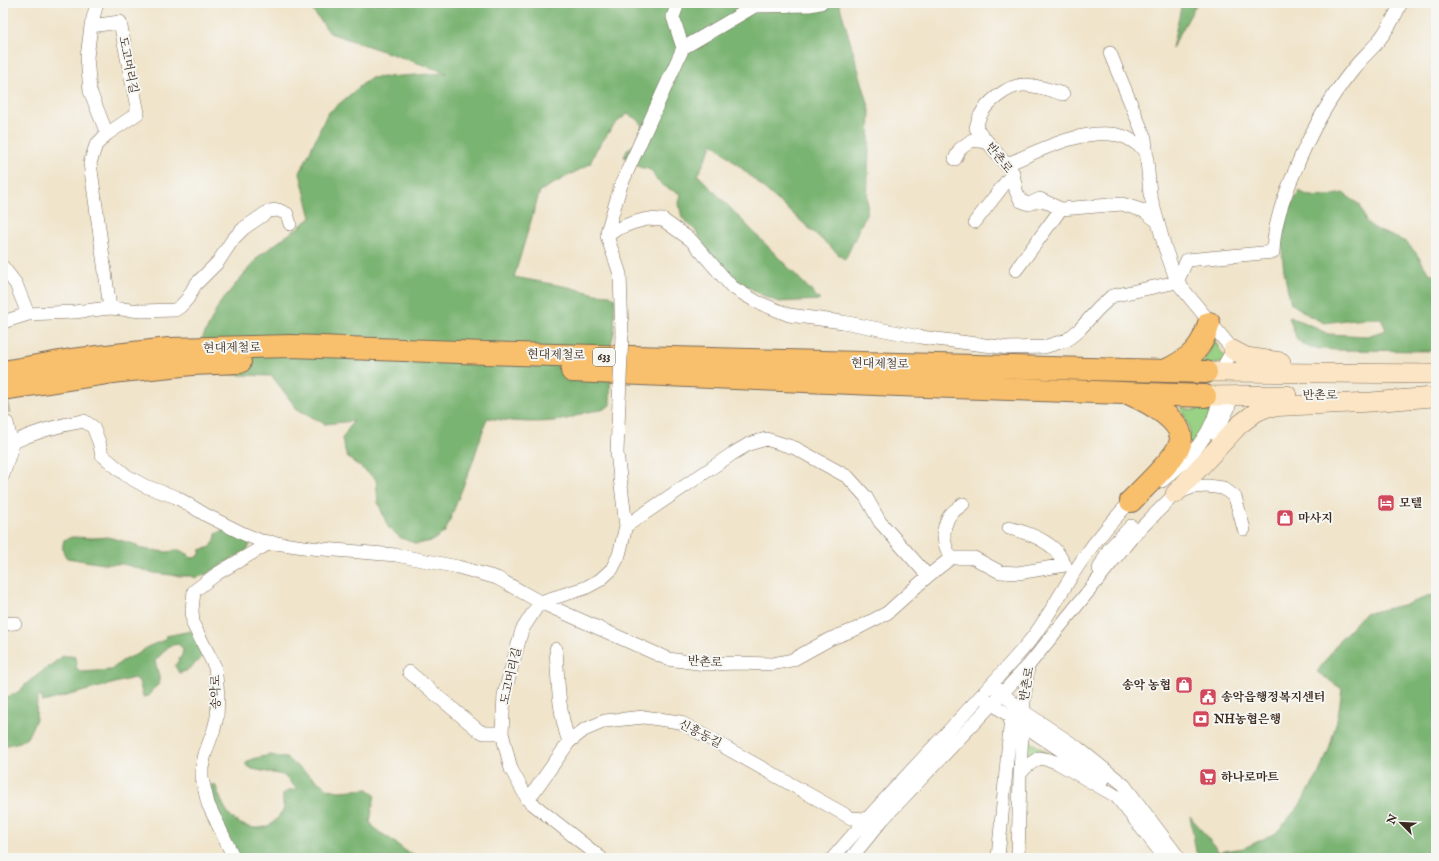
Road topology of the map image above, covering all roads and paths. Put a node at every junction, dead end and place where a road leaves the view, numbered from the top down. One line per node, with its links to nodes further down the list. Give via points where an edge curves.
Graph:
1 (97, 3): 5 (street)
2 (678, 3): 6 (street, via 673,17)
3 (821, 3): 6 (street, via 754,6)
4 (1402, 3): 21 (street, via 1376,43 1328,103 1310,136 1280,210 1274,233 1273,252 1187,260)
5 (91, 26): 9 (street, via 87,57 90,91); 9 (street, 도고머리길, via 120,22 138,113)
6 (683, 48): 18 (street, via 621,185)
7 (1110, 53): 11 (street, via 1146,138)
8 (1063, 94): 10 (street, 반촌로, via 1038,86 1022,85 1006,91 990,102 980,116 976,128)
9 (107, 134): 22 (street, via 96,145 90,162)
10 (986, 142): 12 (street, via 972,140 960,149); 13 (street, 반촌로)
11 (1146, 150): 13 (street, via 1125,138 1105,134 1081,137 1058,142); 15 (street, via 1150,194)
12 (955, 159)
13 (1009, 169): 14 (street, 반촌로, via 1021,201 1029,204 1040,199); 16 (street)
14 (1061, 209): 15 (street, via 1122,204 1144,211); 20 (street)
15 (1157, 221): 21 (street)
16 (975, 222)
17 (290, 224): 22 (street, via 287,214 278,210 269,211 244,228 233,239 218,262 195,285 188,298 175,310 142,311)
18 (607, 236): 21 (street, via 632,222 647,219 664,220 691,240 732,287 757,302 789,315 843,322 920,337 1009,348 1044,347 1067,340 1112,296); 45 (street, bridge, via 620,274 622,335 617,452)
19 (3, 267): 23 (street, via 16,284)
20 (1016, 270)
21 (1177, 282): 25 (street)
22 (110, 308): 23 (street)
23 (28, 314): 24 (street)
24 (3, 322)
25 (1209, 323): 27 (street); 31 (highway, via 1206,335 1194,353)
26 (170, 349): 28 (highway, via 69,352); 31 (highway, 현대제철로 / 633, via 291,346); 32 (highway, 현대제철로 / 633, via 71,360)
27 (1233, 350): 30 (main road, via 1246,357 1266,361); 33 (street)
28 (3, 360)
29 (199, 364): 35 (highway, 현대제철로 / 633, via 121,371); 36 (highway, 현대제철로 / 633, via 278,360); 39 (highway)
30 (1436, 367)
31 (1164, 371): 33 (highway, 현대제철로 / 633)
32 (3, 372)
33 (1220, 372): 34 (main road, 반촌로 / 633); 37 (main road)
34 (1436, 374)
35 (3, 388)
36 (1127, 393): 37 (highway, 현대제철로 / 633); 43 (highway, via 1143,400 1168,417 1180,429 1181,437 1174,455)
37 (1218, 396): 38 (main road, 반촌로 / 633); 43 (street, via 1213,422 1191,455 1159,484); 51 (street, via 1228,409 1206,451 1108,549)
38 (1434, 397): 42 (main road, via 1268,407 1256,412 1239,425)
39 (5, 413): 40 (street)
40 (11, 443): 41 (street); 48 (street, via 49,428 84,421 93,427 102,455 127,476 145,486 176,497 244,534)
41 (3, 475)
42 (1175, 494): 47 (street, via 1193,487 1224,488 1235,497); 51 (street, 반촌로, via 1133,536)
43 (1131, 501): 56 (street, via 1099,535 1030,641)
44 (963, 504): 49 (street, via 948,517 945,529 945,548)
45 (626, 526): 50 (street, via 732,454 749,444 766,439 795,448 848,477 866,497 880,522); 52 (street, via 619,555 612,569 600,580 585,588)
46 (1009, 528): 49 (street, via 1048,544 1065,565 1018,573 1000,572 974,558)
47 (1244, 529)
48 (271, 542): 52 (street, via 396,555 458,567 497,578); 70 (street, 송악로, via 218,573 194,591 193,624 215,667 218,695 217,717 205,754 202,778 208,804)
49 (951, 558): 50 (street, 반촌로)
50 (928, 576): 52 (street, 반촌로, via 876,619 830,639 792,660 772,664 705,664 668,659)
51 (1088, 591): 54 (street, 반촌로)
52 (540, 602): 63 (street, 도고머리길, via 522,630 504,695)
53 (556, 649): 64 (street, via 559,704)
54 (1028, 666): 57 (street); 60 (street, 반촌로)
55 (409, 672): 63 (street, via 478,730 484,733)
56 (991, 684): 57 (street); 58 (street)
57 (1002, 694): 59 (street); 60 (street)
58 (981, 695): 59 (street); 69 (street)
59 (992, 704): 61 (street); 73 (street, via 883,819)
60 (1023, 711): 62 (street); 66 (street, 반촌로, via 1078,748)
61 (1011, 717): 62 (street); 74 (street)
62 (1023, 725): 65 (street); 67 (street, via 1101,777)
63 (502, 733): 68 (street, 도고머리길, via 511,769)
64 (568, 742): 68 (street, 신흥동길); 69 (street, 신흥동길, via 584,730 605,721 644,717 680,722 851,818)
65 (1020, 774): 67 (street, via 1039,758 1050,760); 75 (street)
66 (1124, 785): 67 (street); 77 (street, 반촌로)
67 (1116, 796): 76 (street)
68 (528, 800): 71 (street, 도고머리길)
69 (866, 819): 72 (street)
70 (234, 858)
71 (601, 858)
72 (833, 858)
73 (851, 858)
74 (998, 858)
75 (1018, 858)
76 (1165, 858)
77 (1179, 858)

